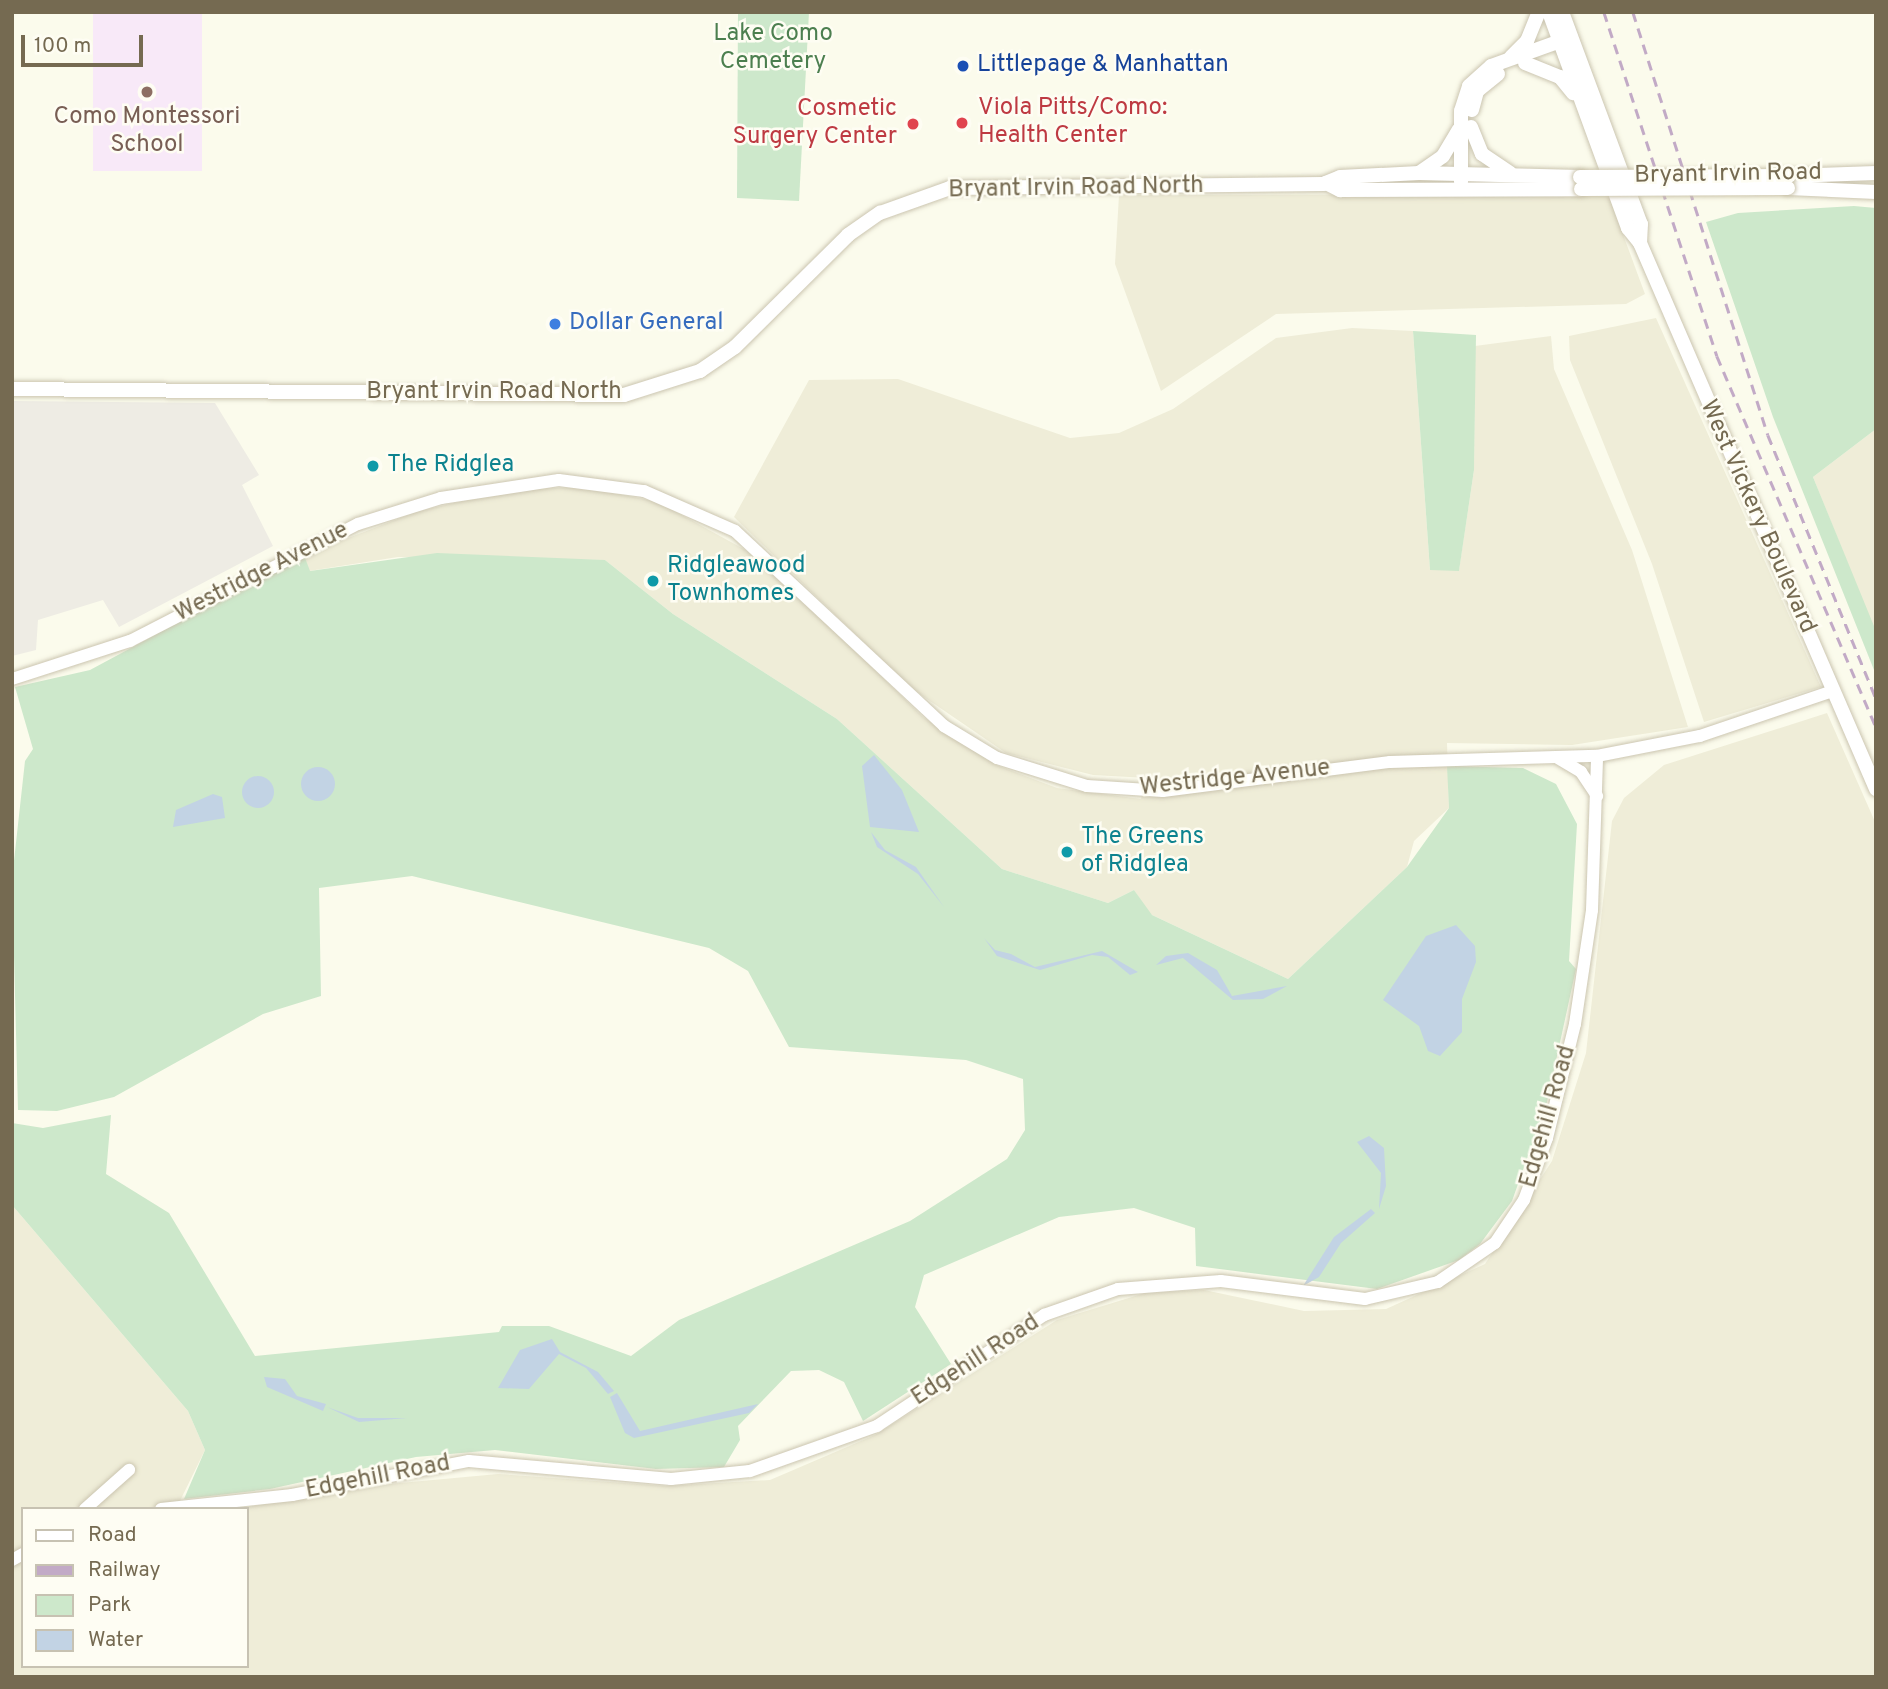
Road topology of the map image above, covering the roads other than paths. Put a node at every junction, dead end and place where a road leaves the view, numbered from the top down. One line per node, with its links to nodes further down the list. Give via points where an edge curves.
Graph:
1 (1539, 12): 5 (main road, via 1527,41)
2 (1549, 12): 4 (main road, West Vickery Boulevard)
3 (1562, 12): 4 (main road, West Vickery Boulevard)
4 (1566, 44): 5 (main road); 6 (main road); 8 (main road, West Vickery Boulevard); 17 (main road, West Vickery Boulevard, via 1641,224)
5 (1507, 60): 7 (main road, via 1469,86)
6 (1525, 63): 7 (main road, via 1482,86); 8 (main road, via 1560,77)
7 (1466, 126): 9 (main road, via 1443,156); 11 (main road, via 1482,154); 12 (main road)
8 (1592, 133): 17 (main road, West Vickery Boulevard, via 1628,228)
9 (1419, 173): 12 (main road, Bryant Irvin Road North); 15 (main road, Bryant Irvin Road North, via 1340,177)
10 (1876, 173): 13 (main road, Bryant Irvin Road)
11 (1515, 175): 12 (main road, Bryant Irvin Road North); 14 (main road, Bryant Irvin Road North)
12 (1466, 181): 14 (main road, Bryant Irvin Road North); 15 (main road, Bryant Irvin Road North, via 1340,190)
13 (1789, 182): 14 (main road, Bryant Irvin Road, bridge); 16 (main road, Bryant Irvin Road)
14 (1580, 183)
15 (1326, 184): 18 (main road, Bryant Irvin Road North, via 977,186 919,195 848,235 718,359 646,391)
16 (1875, 192)
17 (1640, 243): 20 (main road, West Vickery Boulevard)
18 (12, 389)
19 (12, 679): 22 (street, Westridge Avenue, via 130,640 358,524 441,498 584,480 656,495 735,531 919,706 978,748 1045,776 1163,791 1390,762)
20 (1833, 691): 21 (street, Westridge Avenue, via 1700,736); 23 (main road, West Vickery Boulevard)
21 (1597, 756): 22 (street, Westridge Avenue); 24 (street, Edgehill Road)
22 (1558, 758): 24 (street, via 1581,772)
23 (1876, 789)
24 (1598, 798): 27 (street, Edgehill Road, via 1592,910 1575,1024 1533,1179 1495,1243 1438,1282 1365,1299 1221,1281 1118,1289 1044,1315 877,1426 750,1471 671,1479 469,1461 281,1497)
25 (129, 1470): 26 (street)
26 (88, 1507)
27 (181, 1507)

